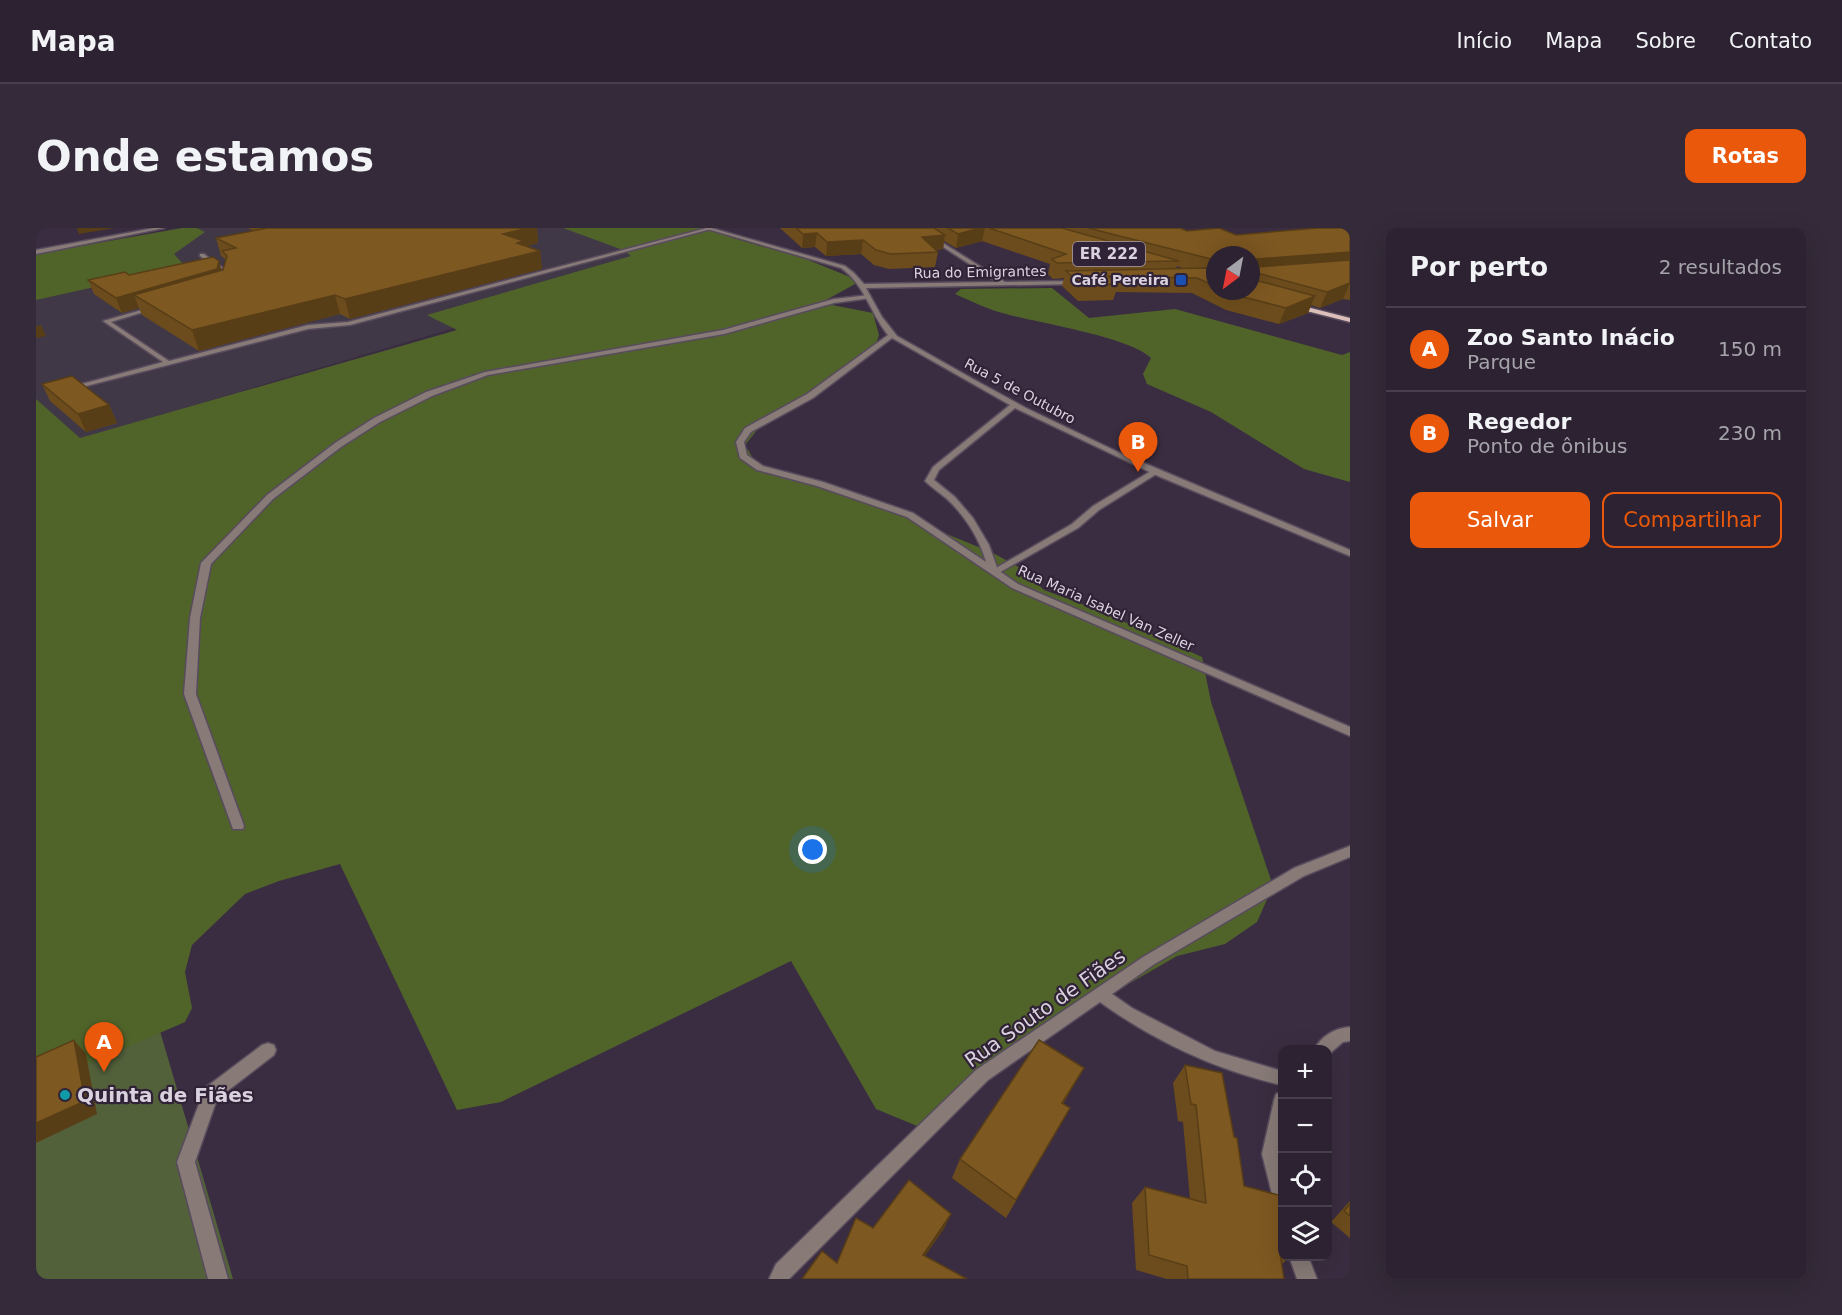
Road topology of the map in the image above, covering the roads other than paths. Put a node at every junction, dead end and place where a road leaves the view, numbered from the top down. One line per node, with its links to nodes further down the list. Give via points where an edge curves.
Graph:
1 (162, 228): 4 (street)
2 (707, 228): 9 (street, Rua 5 de Outubro, via 843,267); 15 (street, via 348,324 308,327)
3 (916, 228): 8 (street)
4 (36, 252)
5 (202, 255): 6 (street)
6 (229, 275)
7 (1089, 282): 8 (street, Rua do Emigrantes)
8 (1003, 283): 9 (street, Rua do Emigrantes)
9 (865, 286): 10 (street, Rua 5 de Outubro)
10 (869, 297): 14 (street, Rua 5 de Outubro); 22 (street, via 834,302 724,332 487,373 457,382 377,420 270,497 206,564 195,618 190,694)
11 (1276, 300): 13 (main road)
12 (161, 306): 15 (street, via 106,321)
13 (1350, 320)
14 (892, 335): 17 (street, Rua 5 de Outubro); 20 (street, Rua Maria Isabel Van Zeller, via 810,396 748,430 740,442 743,456 760,468 910,515)
15 (168, 363): 16 (street)
16 (63, 390)
17 (1014, 405): 18 (street, Rua 5 de Outubro); 20 (street, via 936,469 928,481 948,494 966,514 988,548)
18 (1154, 473): 19 (street, Rua 5 de Outubro); 20 (street, via 1096,508 1075,526)
19 (1350, 553)
20 (994, 572): 21 (street, Rua Maria Isabel Van Zeller, via 1015,586)
21 (1350, 732)
22 (238, 826)
23 (1350, 851): 24 (street, Rua Souto de Fiães, via 1299,872 1148,961)
24 (1100, 994): 28 (street, via 1127,1013 1212,1057); 32 (street, Rua Souto de Fiães, via 982,1075)
25 (1350, 1034): 26 (street, via 1339,1035)
26 (1328, 1045)
27 (267, 1050): 33 (street, via 211,1094 186,1161)
28 (1278, 1077)
29 (1278, 1120): 30 (street, via 1271,1155)
30 (1278, 1182)
31 (1300, 1261): 34 (street)
32 (778, 1276)
33 (218, 1279)
34 (1307, 1279)

